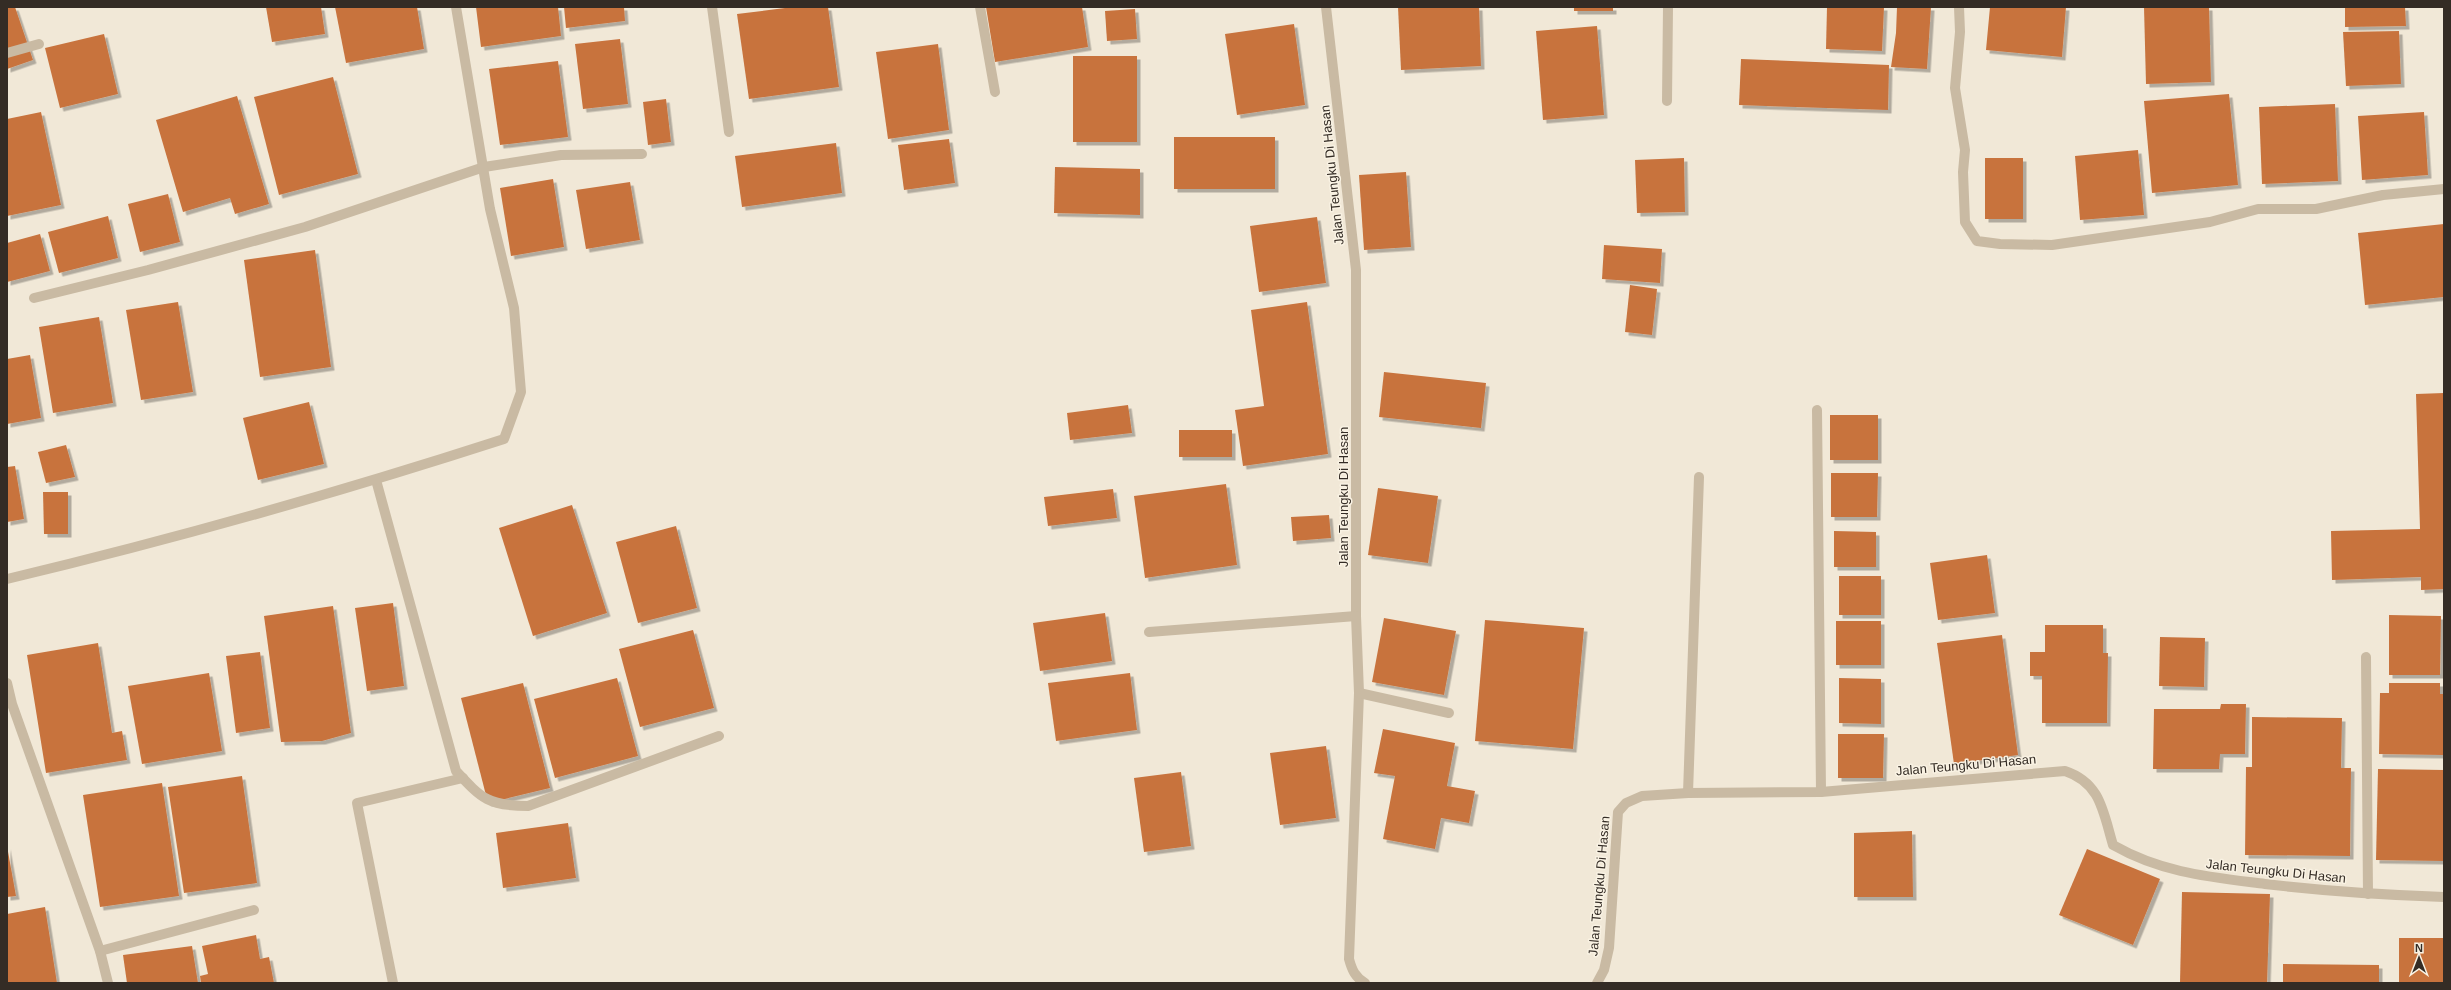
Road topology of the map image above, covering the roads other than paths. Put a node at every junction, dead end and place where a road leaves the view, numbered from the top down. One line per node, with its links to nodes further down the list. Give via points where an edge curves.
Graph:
1 (456, 7): 13 (street)
2 (712, 7): 11 (street)
3 (980, 7): 9 (street)
4 (1326, 7): 20 (street, Jalan Teungku Di Hasan, via 1356,270)
5 (1668, 7): 10 (street)
6 (1959, 7): 14 (street, via 1960,32 1955,88 1964,150 1965,222 1977,241 2052,245 2210,222 2258,209 2316,209 2383,195)
7 (39, 44): 8 (street)
8 (7, 53)
9 (994, 92)
10 (1667, 101)
11 (729, 132)
12 (642, 154): 13 (street, via 562,156)
13 (484, 167): 15 (street, via 305,227); 18 (street, via 490,209 514,308 521,392 504,439)
14 (2444, 189)
15 (34, 298)
16 (1818, 410): 28 (street)
17 (1699, 476): 29 (street)
18 (376, 480): 19 (street, via 129,550); 27 (street, via 456,771)
19 (7, 578)
20 (1356, 616): 21 (street); 24 (street, Jalan Teungku Di Hasan)
21 (1149, 632)
22 (2366, 657): 30 (street)
23 (7, 683): 33 (street, via 12,704)
24 (1359, 693): 25 (street); 34 (street, Jalan Teungku Di Hasan, via 1349,959)
25 (1450, 713)
26 (719, 736): 27 (street, via 528,806 501,806 478,794)
27 (463, 778): 36 (street, via 357,803)
28 (1821, 792): 29 (street, Jalan Teungku Di Hasan); 30 (street, Jalan Teungku Di Hasan, via 2065,771 2077,775 2091,786 2099,799 2113,845 2157,866 2200,876)
29 (1688, 793): 39 (street, Jalan Teungku Di Hasan, via 1642,796 1626,803 1618,812 1609,948 1604,970)
30 (2368, 894): 31 (street, Jalan Teungku Di Hasan)
31 (2444, 897)
32 (254, 910): 33 (street)
33 (100, 951): 35 (street)
34 (1352, 969): 37 (street, Jalan Teungku Di Hasan); 38 (street, via 1358,979)
35 (108, 983)
36 (393, 983)
37 (1354, 983)
38 (1365, 983)
39 (1597, 983)

